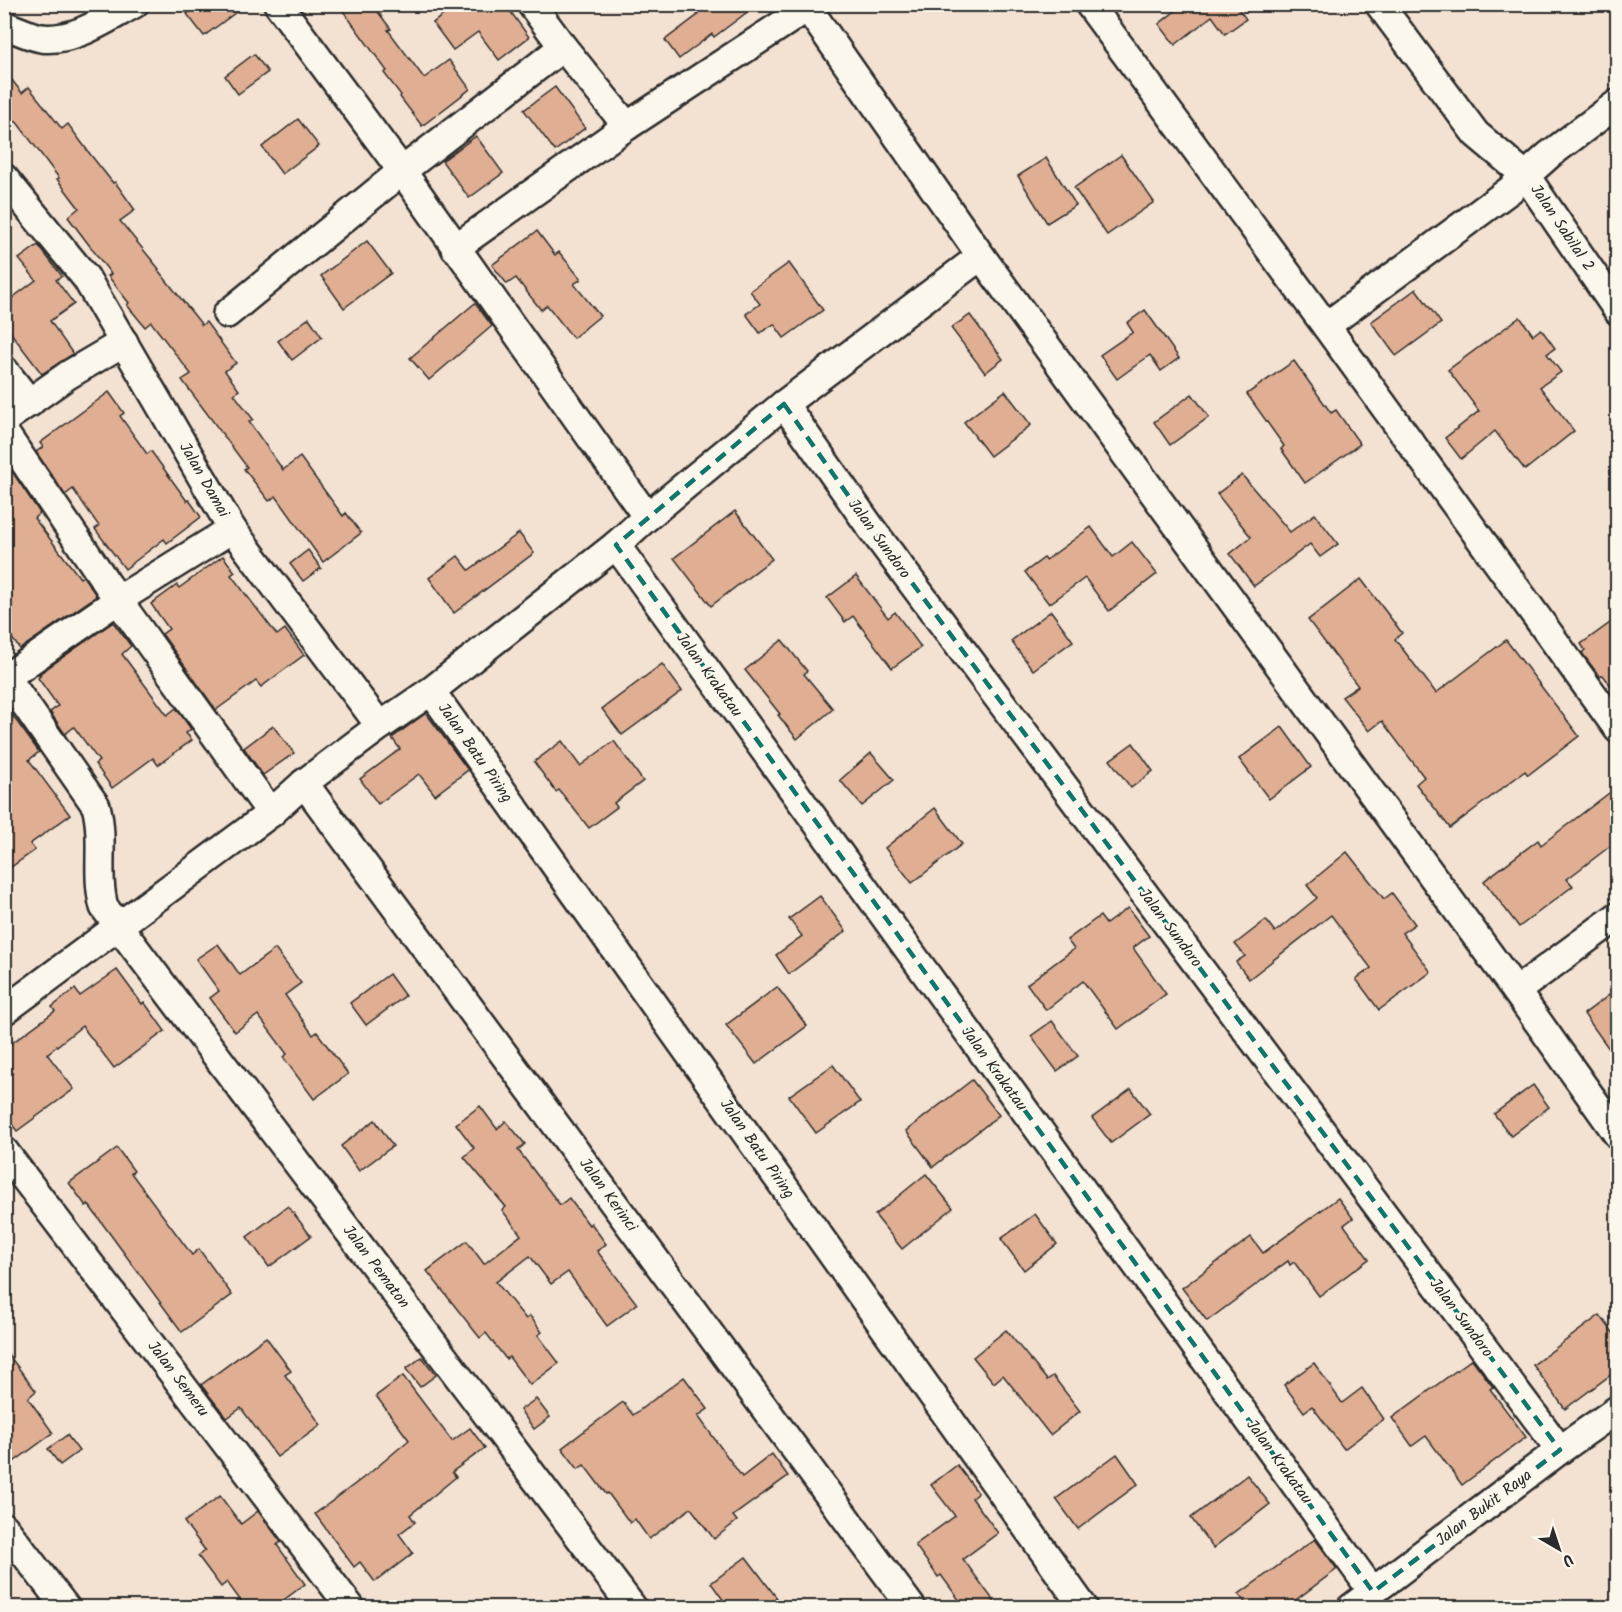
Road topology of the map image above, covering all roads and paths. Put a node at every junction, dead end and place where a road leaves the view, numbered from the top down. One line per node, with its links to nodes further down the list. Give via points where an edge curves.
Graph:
1 (134, 4): 7 (street, via 79,32 56,39 39,38)
2 (278, 4): 11 (street)
3 (531, 4): 8 (street)
4 (1089, 4): 18 (street)
5 (1379, 4): 12 (street, Jalan Sabilal 2, via 1476,134)
6 (808, 6): 10 (street); 15 (street)
7 (4, 25)
8 (563, 47): 10 (street); 11 (street)
9 (1617, 103): 12 (street)
10 (627, 126): 14 (street)
11 (402, 171): 14 (street); 17 (street)
12 (1526, 176): 16 (street, Jalan Sabilal 2); 18 (street)
13 (4, 178): 19 (street, Jalan Damai, via 86,278)
14 (455, 248): 25 (street)
15 (981, 256): 22 (street); 37 (street)
16 (1617, 311)
17 (227, 314)
18 (1326, 326): 32 (street)
19 (124, 342): 21 (street); 26 (street, Jalan Damai)
20 (4, 370): 21 (street)
21 (30, 403): 23 (street)
22 (784, 404): 25 (street); 42 (street, Jalan Sundoro, via 878,538)
23 (4, 420)
24 (4, 432): 28 (street)
25 (646, 517): 27 (street)
26 (232, 529): 28 (street); 31 (street, Jalan Damai)
27 (616, 545): 30 (street); 44 (street, Jalan Krakatau)
28 (118, 600): 29 (street); 34 (street)
29 (5, 677): 36 (street, Jalan Pematon, via 96,806 100,821 100,892 104,907)
30 (431, 691): 31 (street); 49 (street, Jalan Batu Piring)
31 (380, 726): 33 (street)
32 (1617, 729)
33 (304, 783): 34 (street); 48 (street, Jalan Kerinci)
34 (272, 813): 36 (street)
35 (1617, 916): 37 (street)
36 (119, 927): 38 (street); 47 (street, Jalan Pematon)
37 (1516, 991): 39 (street)
38 (4, 1011)
39 (1617, 1135)
40 (4, 1151): 46 (street, Jalan Semeru)
41 (1617, 1409): 42 (street, Jalan Bukit Raya)
42 (1560, 1450): 44 (street, Jalan Bukit Raya)
43 (4, 1527): 45 (street)
44 (1373, 1592): 50 (street, Jalan Bukit Raya)
45 (66, 1608)
46 (351, 1608)
47 (633, 1608)
48 (912, 1608)
49 (1084, 1608)
50 (1351, 1608)

